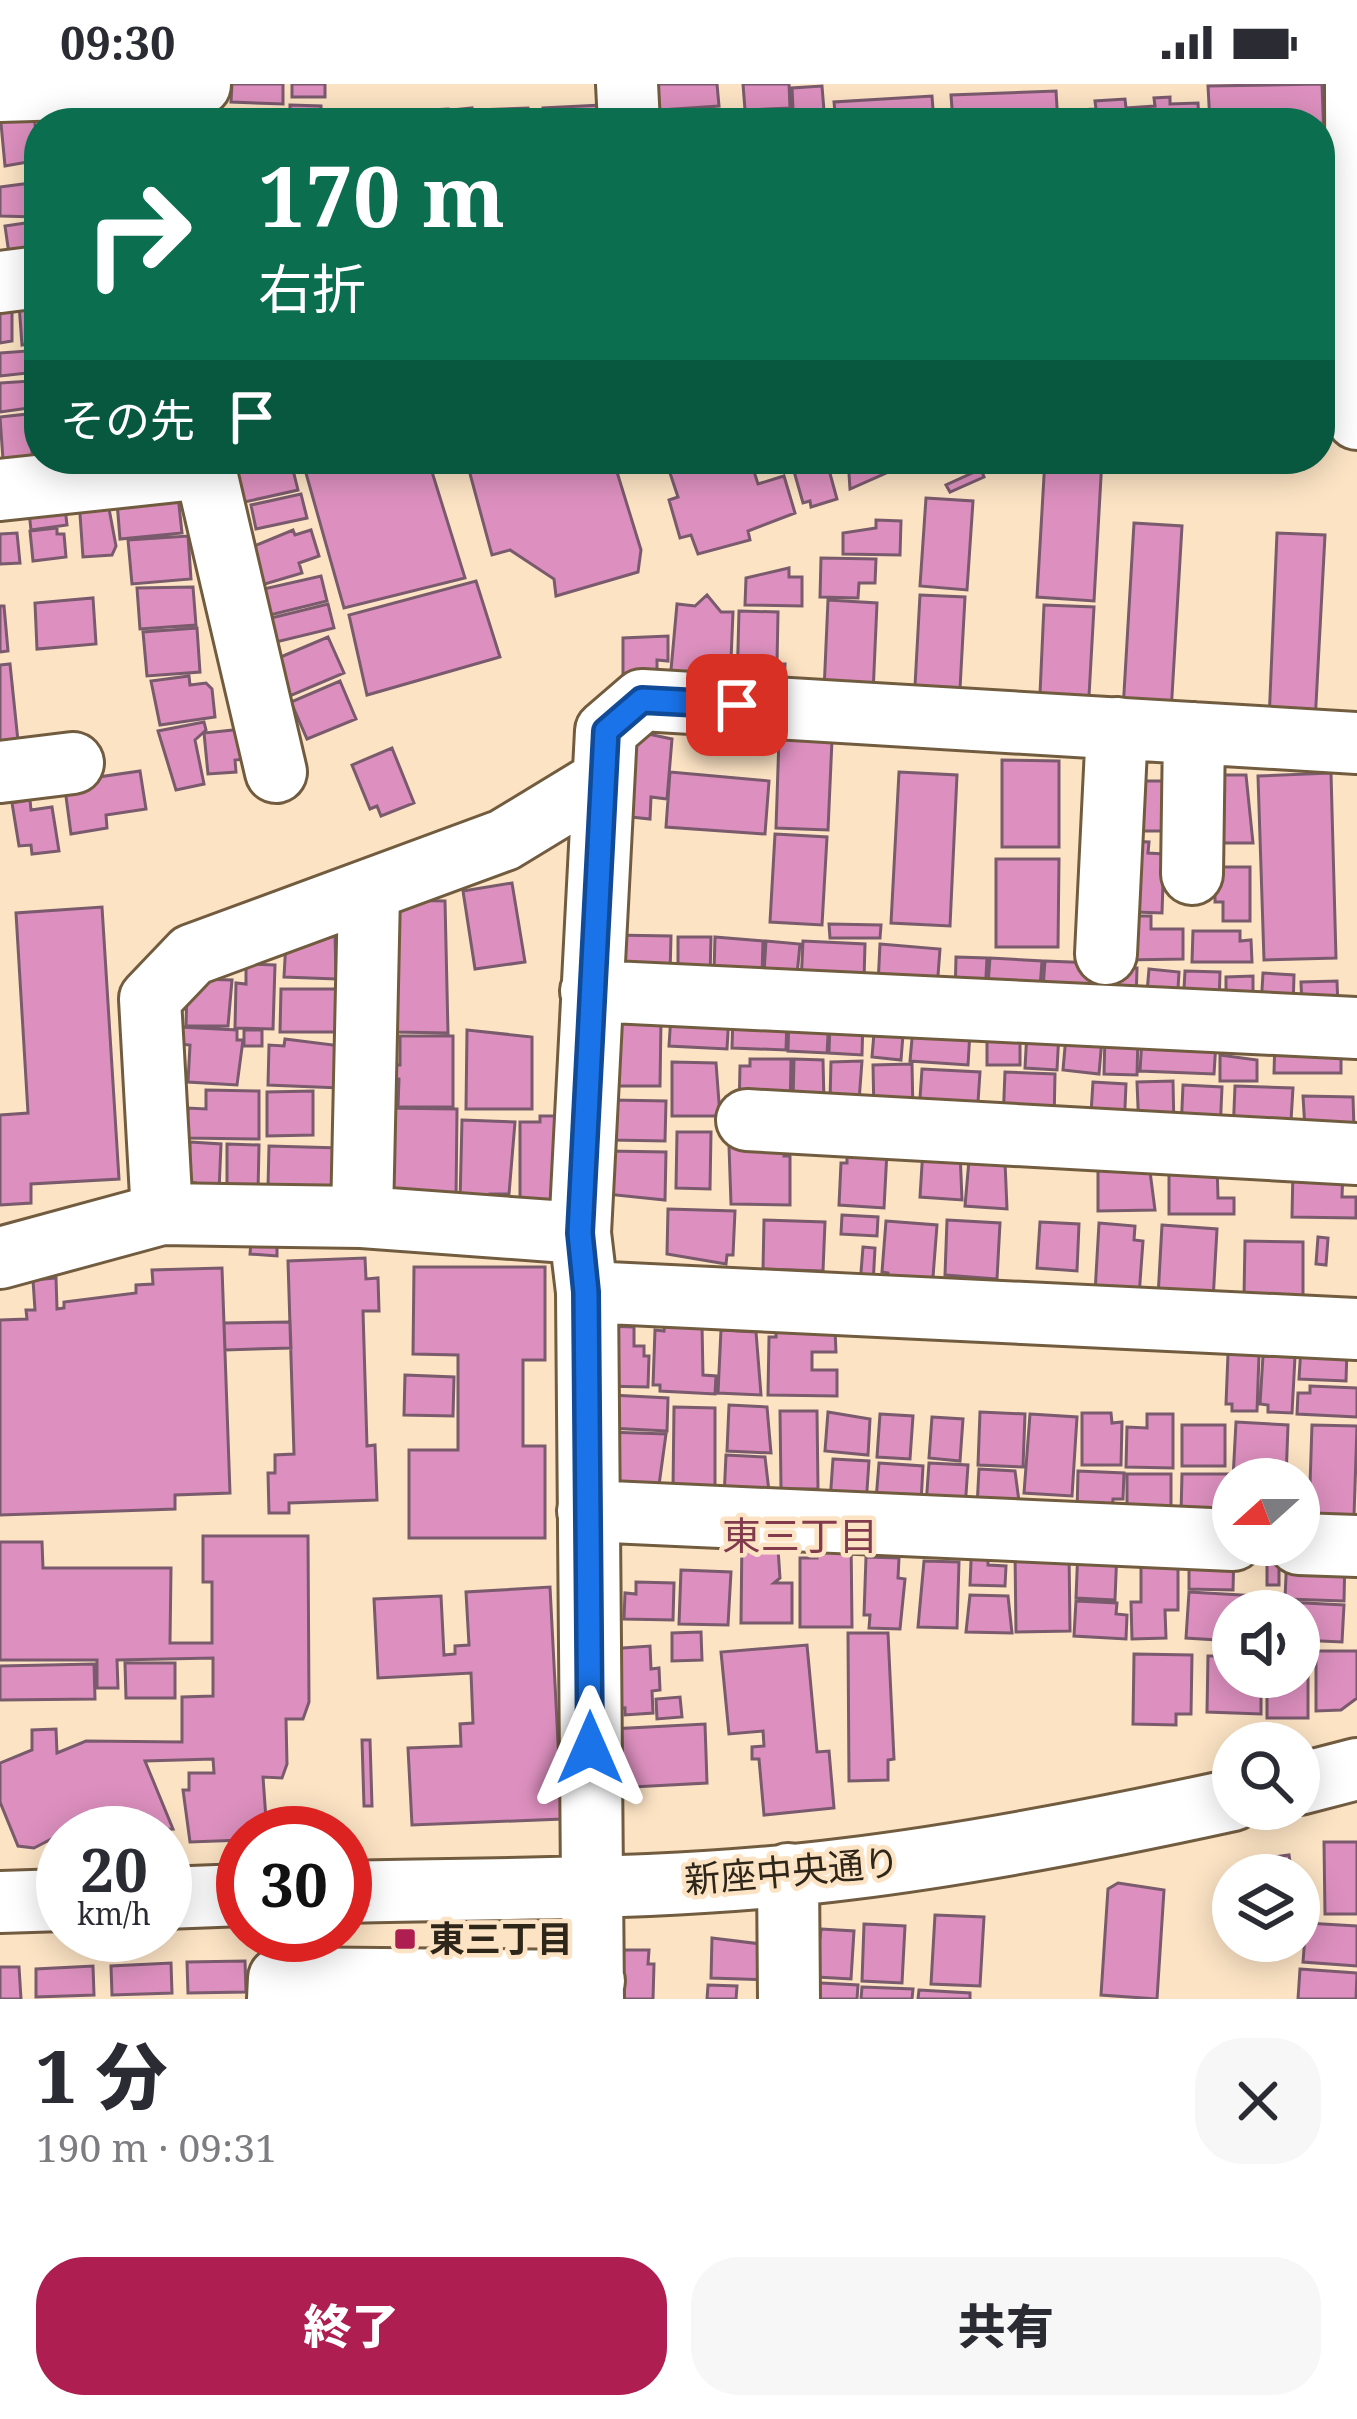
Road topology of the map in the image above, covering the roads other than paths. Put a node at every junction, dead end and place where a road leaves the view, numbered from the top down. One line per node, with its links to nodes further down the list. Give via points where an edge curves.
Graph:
1 (200, 84): 3 (street)
2 (1356, 84): 4 (street)
3 (0, 91)
4 (1337, 229): 5 (street)
5 (1347, 352): 6 (street)
6 (1357, 418)
7 (87, 474): 9 (street)
8 (206, 474): 15 (street)
9 (0, 490)
10 (1117, 728): 11 (street); 16 (street, via 642,700 606,731); 19 (street)
11 (1194, 733): 12 (street); 17 (street)
12 (1357, 743)
13 (73, 763): 14 (street)
14 (0, 772)
15 (276, 772)
16 (601, 782): 18 (street, via 504,840); 20 (street)
17 (1192, 874)
18 (369, 894): 24 (street, via 192,955 151,999); 25 (street)
19 (1106, 953)
20 (591, 991): 21 (street); 26 (street)
21 (1357, 1028)
22 (747, 1120): 23 (street)
23 (1357, 1154)
24 (162, 1214): 25 (street); 27 (street)
25 (362, 1216): 26 (street)
26 (580, 1233): 28 (street)
27 (0, 1258)
28 (586, 1292): 29 (street); 30 (street)
29 (1357, 1329)
30 (588, 1511): 31 (street); 38 (street)
31 (1212, 1539)
32 (1320, 1545): 33 (street)
33 (1357, 1546)
34 (1357, 1769): 35 (street)
35 (1320, 1779)
36 (1212, 1804): 37 (street, 新座中央通り, via 968,1851)
37 (788, 1874): 38 (street, 新座中央通り); 44 (street)
38 (590, 1886): 39 (street, 新座中央通り); 42 (street)
39 (372, 1891)
40 (36, 1901): 41 (street)
41 (0, 1902)
42 (593, 1990): 43 (street, via 279,1978)
43 (278, 1999)
44 (789, 1999)

